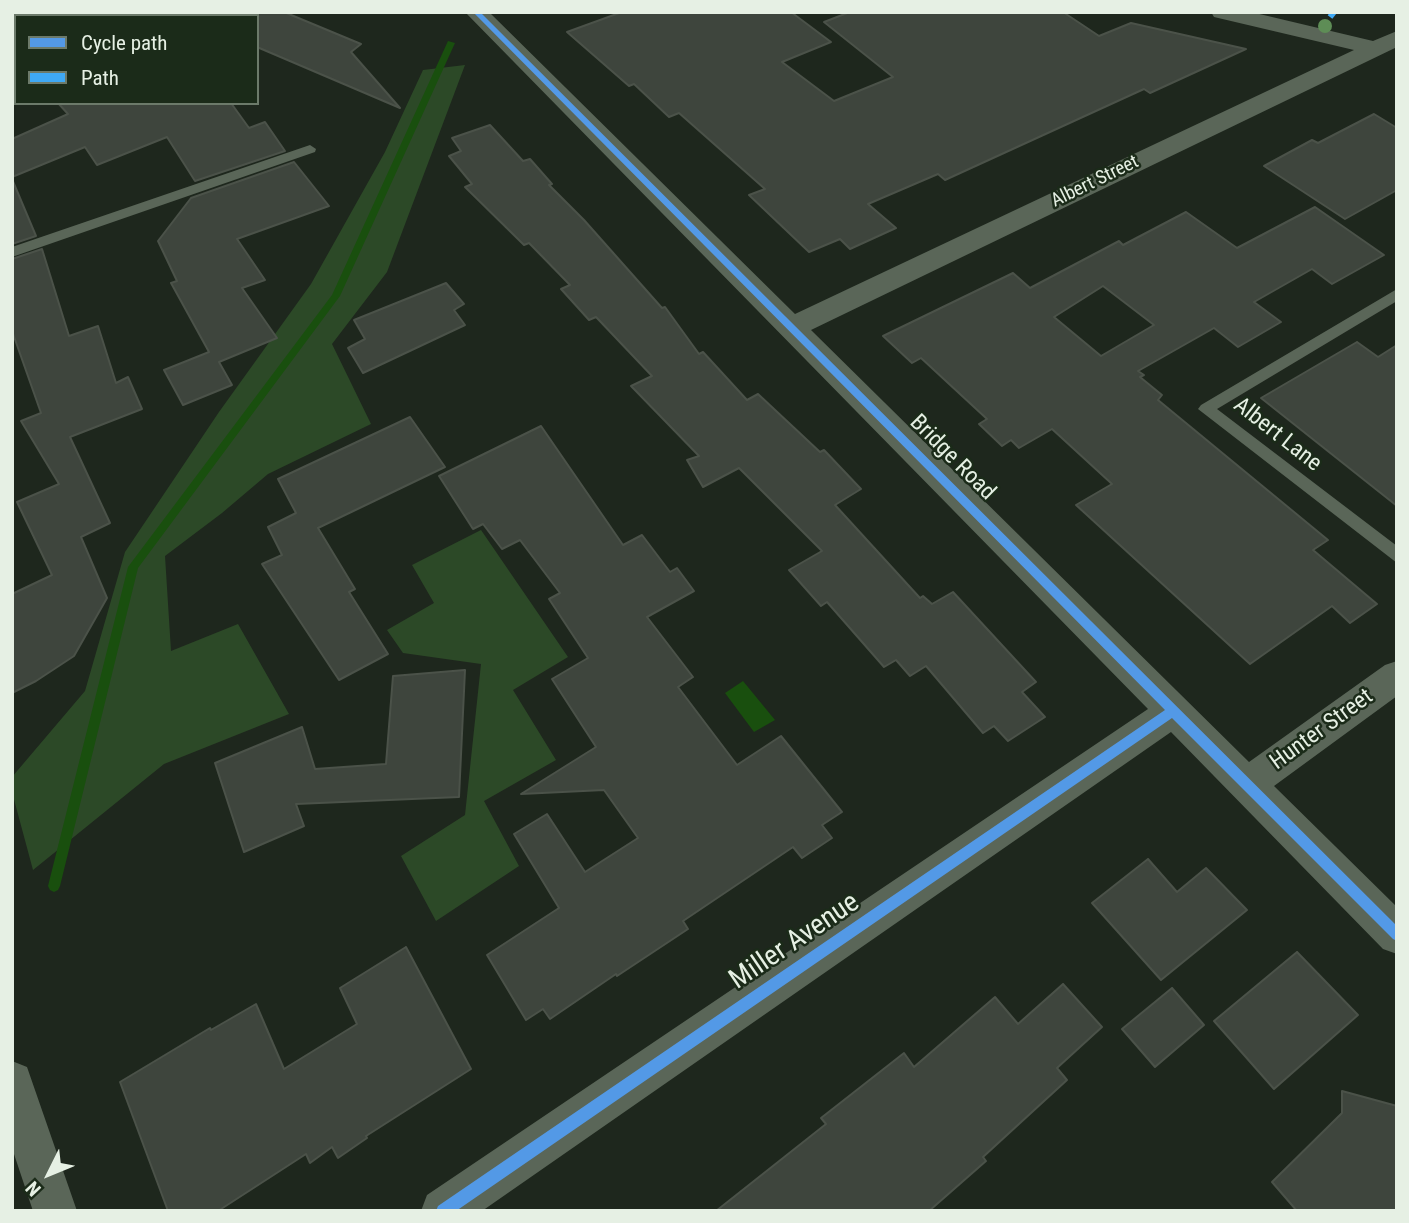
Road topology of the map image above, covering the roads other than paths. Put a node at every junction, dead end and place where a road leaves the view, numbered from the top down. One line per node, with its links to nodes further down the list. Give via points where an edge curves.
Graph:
1 (476, 12): 7 (street, Bridge Road)
2 (1222, 12): 3 (street)
3 (1386, 43): 7 (street, Albert Street)
4 (310, 149): 5 (lane)
5 (12, 252)
6 (1397, 294): 8 (lane, Albert Lane, via 1206,409)
7 (793, 327): 10 (street, Bridge Road)
8 (1397, 556)
9 (1397, 676): 11 (street, Hunter Street)
10 (1173, 710): 11 (street, Bridge Road); 15 (street, Miller Avenue)
11 (1247, 784): 12 (street, Bridge Road)
12 (1397, 935)
13 (12, 1082): 14 (street)
14 (55, 1211)
15 (443, 1211)

